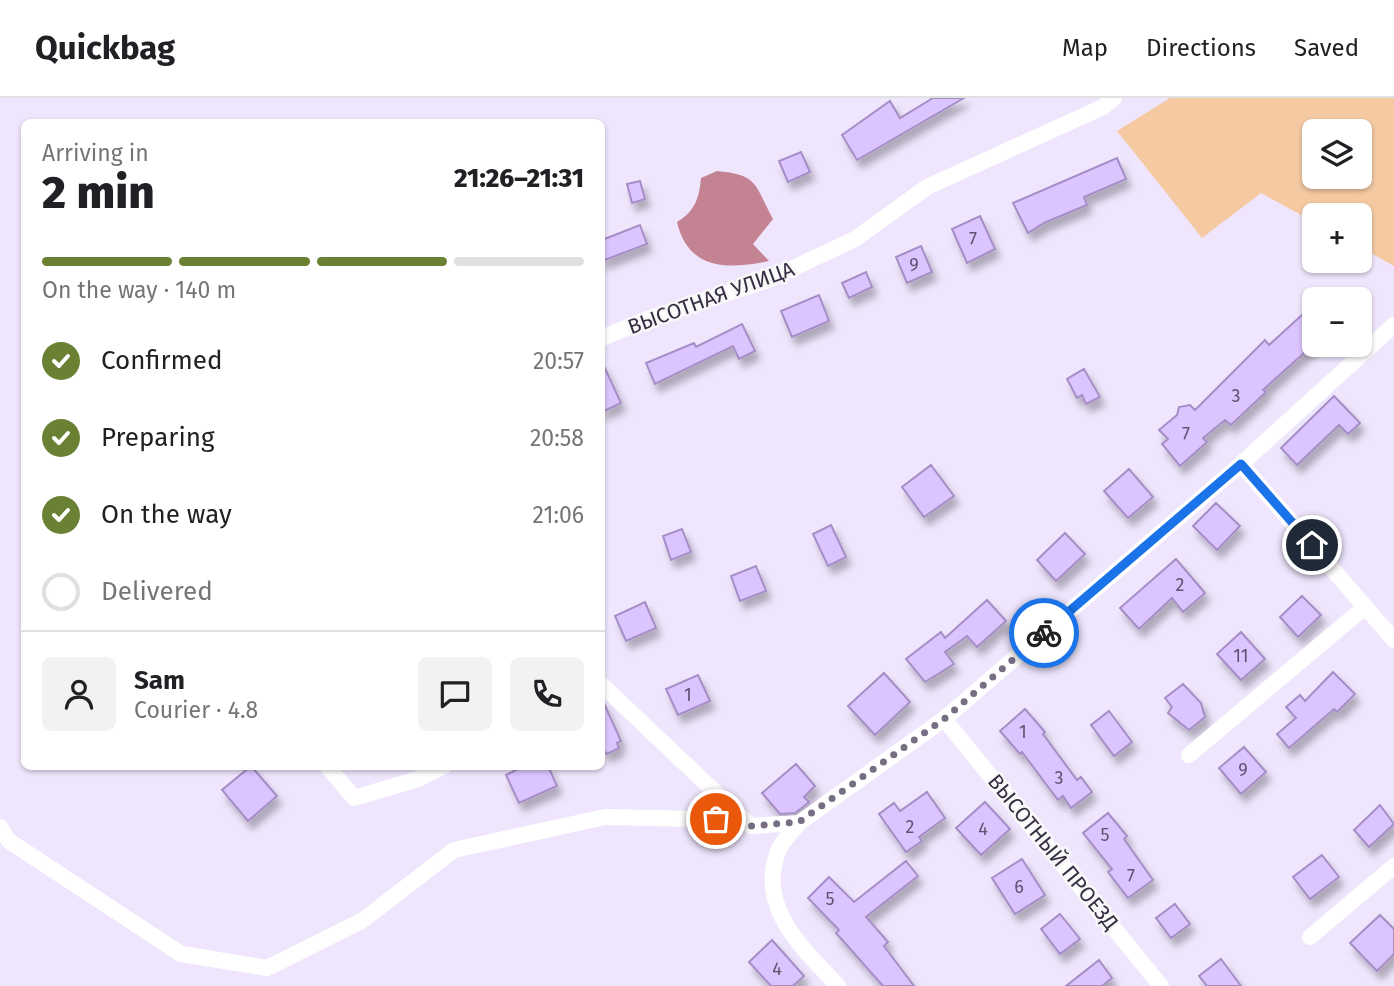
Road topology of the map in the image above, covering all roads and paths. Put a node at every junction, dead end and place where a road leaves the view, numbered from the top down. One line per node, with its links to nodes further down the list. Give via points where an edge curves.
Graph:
1 (1114, 98): 3 (street, ВЫСОТНАЯ УЛИЦА, via 927,187 855,240 768,280)
2 (1394, 326): 4 (street)
3 (605, 337)
4 (1241, 464): 5 (street); 8 (street)
5 (1365, 607): 6 (street); 9 (street)
6 (1394, 640)
7 (605, 690): 12 (street)
8 (944, 719): 13 (street); 18 (street, ВЫСОТНЫЙ ПРОЕЗД)
9 (1189, 755)
10 (330, 770): 11 (street, via 354,798)
11 (436, 770)
12 (744, 820): 13 (street, via 751,826); 14 (street, via 605,817 454,850 363,920 267,968 181,954 9,841)
13 (799, 822): 17 (street, via 777,853 771,893 787,930)
14 (0, 827)
15 (1394, 866): 16 (street)
16 (1310, 937)
17 (838, 986)
18 (1161, 986)

